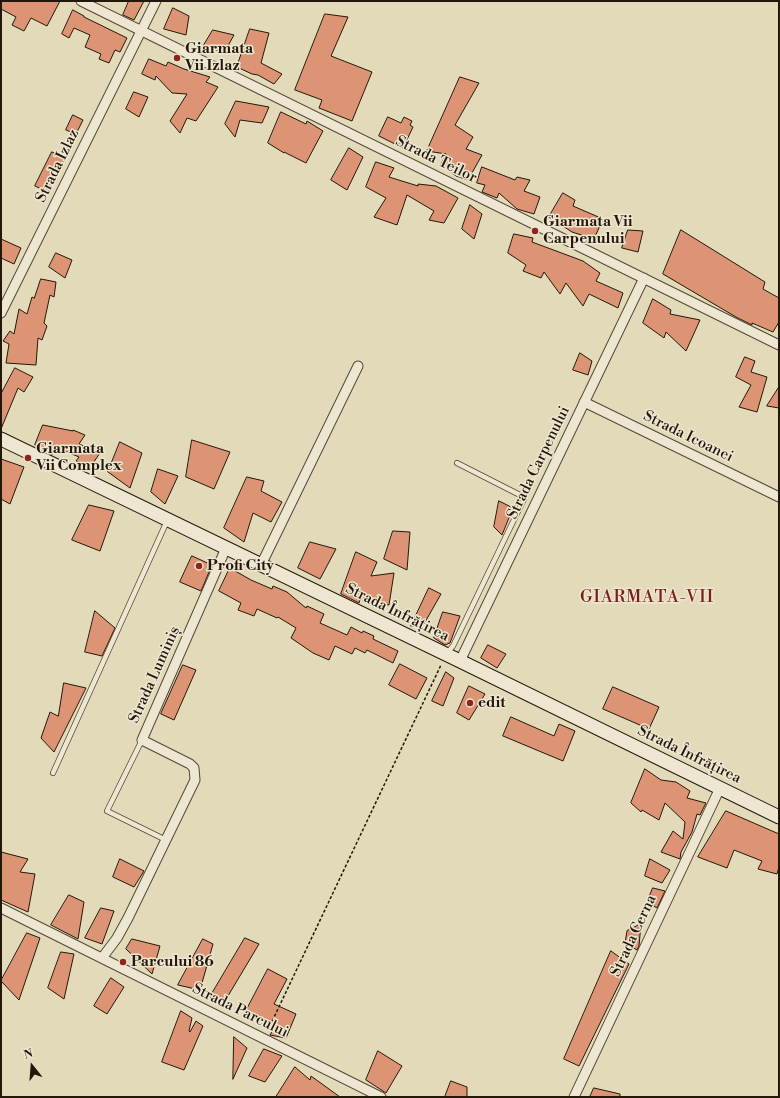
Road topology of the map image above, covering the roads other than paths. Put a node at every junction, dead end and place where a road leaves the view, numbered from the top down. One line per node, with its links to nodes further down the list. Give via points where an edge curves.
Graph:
1 (81, 1): 3 (street, Strada Teilor)
2 (156, 1): 3 (street, Strada Izlaz)
3 (141, 31): 4 (street, Strada Teilor); 5 (street, Strada Izlaz)
4 (644, 278): 6 (street, Strada Teilor); 8 (street, Strada Carpenului)
5 (1, 313)
6 (779, 345)
7 (358, 366): 16 (street)
8 (584, 402): 11 (street, Strada Icoanei); 13 (street, Strada Carpenului)
9 (1, 439): 14 (street, Strada Înfrățirea)
10 (458, 463): 12 (lane)
11 (779, 497)
12 (524, 499): 13 (lane); 17 (lane, via 453,646)
13 (535, 504): 18 (street, Strada Carpenului)
14 (168, 520): 15 (street, Strada Înfrățirea); 20 (lane)
15 (226, 548): 16 (street, Strada Înfrățirea); 19 (street, Strada Luminiș)
16 (261, 565): 17 (street, Strada Înfrățirea)
17 (446, 654): 18 (street, Strada Înfrățirea)
18 (460, 661): 21 (street, Strada Înfrățirea)
19 (142, 740): 23 (street, Strada Luminiș, via 194,768 195,780); 23 (lane, via 107,811)
20 (53, 773)
21 (720, 788): 22 (street, Strada Înfrățirea); 27 (street, Strada Cerna)
22 (779, 817)
23 (166, 840): 25 (street, Strada Luminiș, via 128,918)
24 (1, 908): 25 (street, Strada Parcului)
25 (102, 958): 26 (street, Strada Parcului)
26 (381, 1097)
27 (574, 1097)

